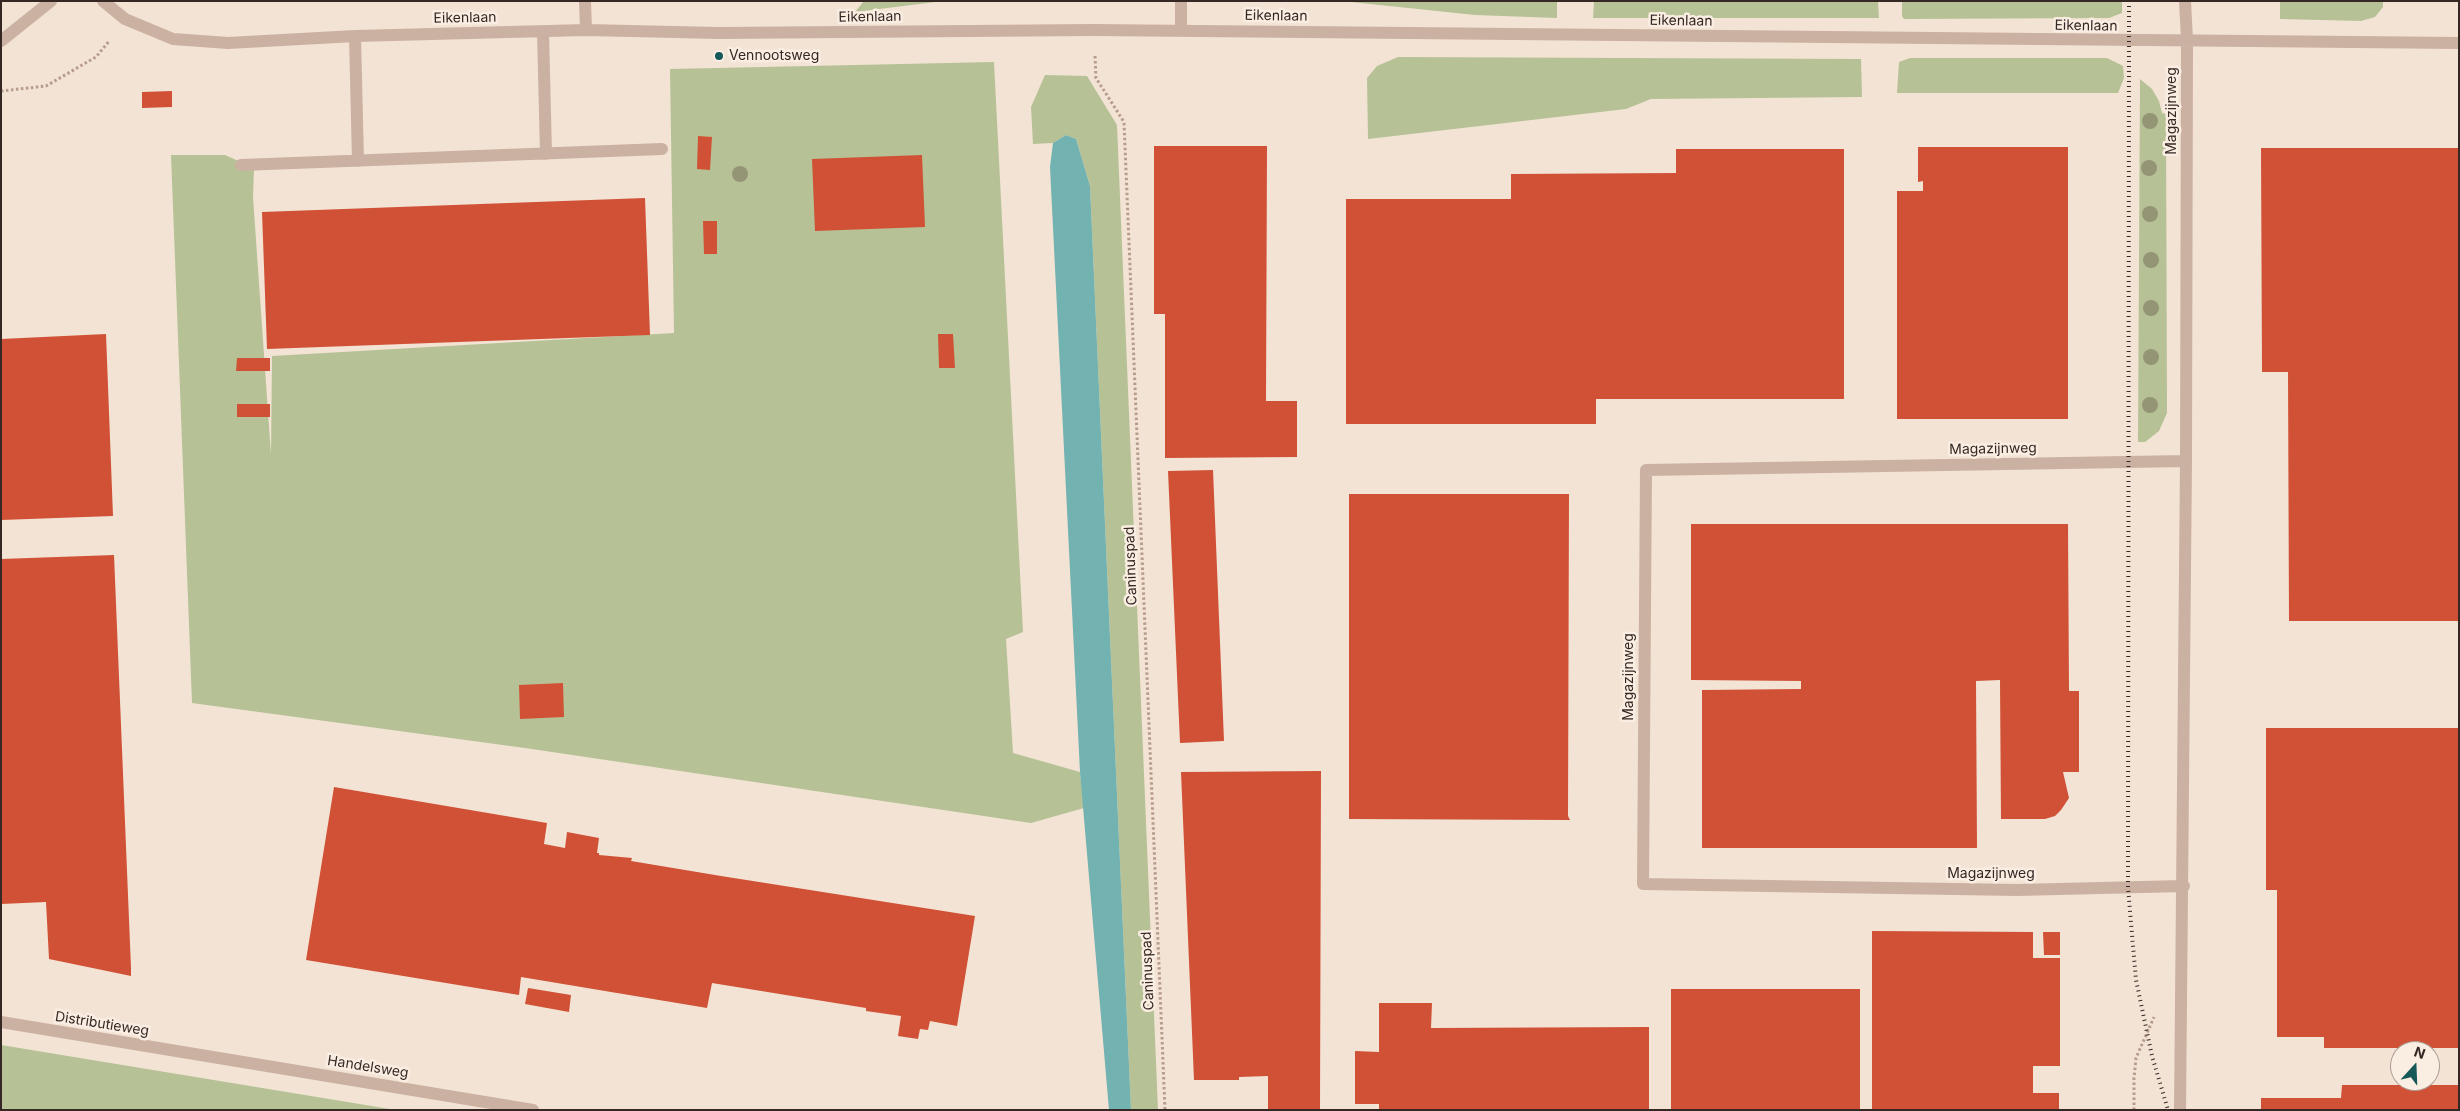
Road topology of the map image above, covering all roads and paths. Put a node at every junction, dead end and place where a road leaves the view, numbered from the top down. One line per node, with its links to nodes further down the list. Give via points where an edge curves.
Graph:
1 (51, 1): 13 (street)
2 (102, 1): 6 (street, Eikenlaan)
3 (585, 1): 7 (street)
4 (1181, 1): 9 (street)
5 (2185, 1): 12 (street, Magazijnweg)
6 (125, 18): 11 (street, Eikenlaan, via 173,39 228,43); 15 (path, via 96,57 70,73 46,86)
7 (586, 30): 8 (street, Eikenlaan, via 719,33); 10 (street, Eikenlaan)
8 (1093, 30): 9 (street, Eikenlaan); 26 (path, Caninuspad, via 1096,78 1124,122)
9 (1181, 30): 12 (street, Eikenlaan)
10 (543, 32): 11 (street, Eikenlaan); 17 (street)
11 (355, 36): 18 (street)
12 (2187, 40): 14 (street, Eikenlaan); 20 (street, Magazijnweg)
13 (1, 42)
14 (2459, 43)
15 (1, 91)
16 (662, 149): 17 (street)
17 (546, 154): 18 (street)
18 (358, 160): 19 (street)
19 (240, 165)
20 (2186, 461): 21 (street, Magazijnweg); 21 (street, Magazijnweg, via 1646,470 1643,884 2016,890)
21 (2184, 886): 28 (street, Magazijnweg, via 2180,960)
22 (2158, 1009): 27 (path, via 2136,1058)
23 (1, 1022): 24 (street, Distributieweg)
24 (199, 1054): 25 (street, Handelsweg)
25 (533, 1110)
26 (1165, 1110)
27 (2134, 1110)
28 (2180, 1110)

